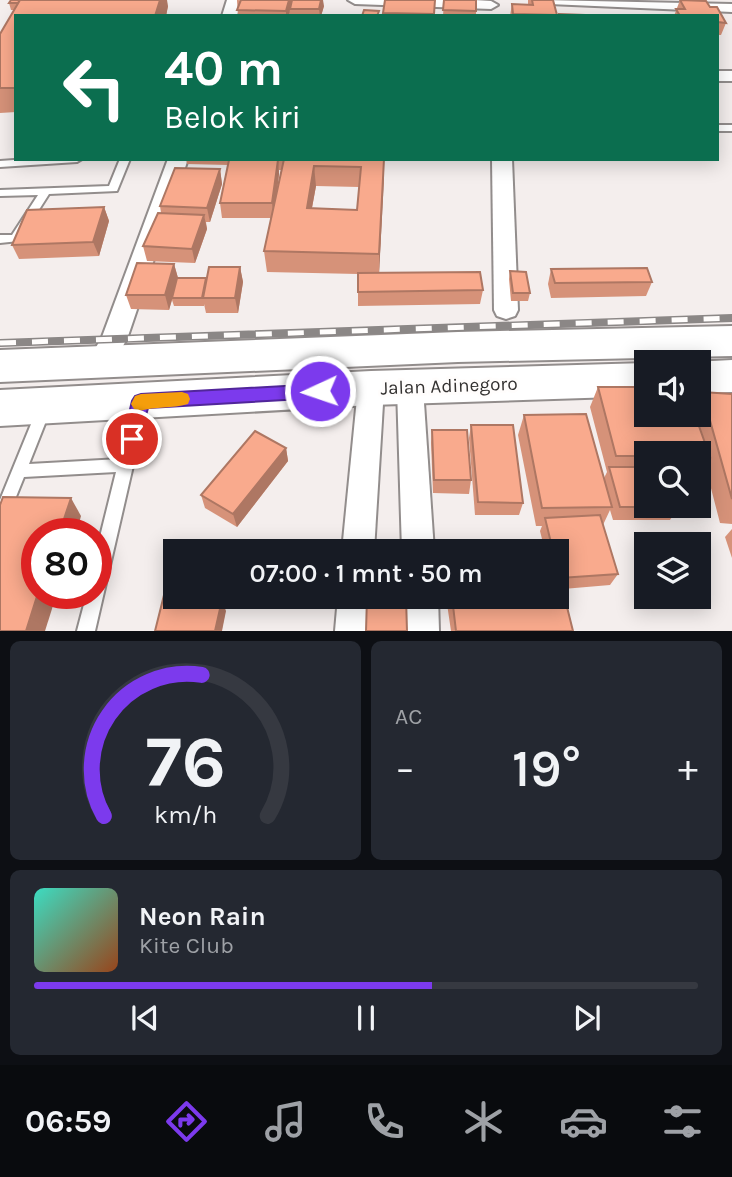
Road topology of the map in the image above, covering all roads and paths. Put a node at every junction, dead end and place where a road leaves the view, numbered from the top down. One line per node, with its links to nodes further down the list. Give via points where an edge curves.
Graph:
1 (355, 0): 2 (street)
2 (368, 0): 4 (street)
3 (549, 0): 5 (street)
4 (491, 7)
5 (727, 9)
6 (46, 161): 10 (lane)
7 (124, 161): 11 (lane, via 113,189)
8 (177, 161): 16 (street, via 114,339)
9 (502, 161): 14 (street)
10 (0, 164)
11 (46, 191): 12 (lane); 13 (lane, via 15,238)
12 (0, 193)
13 (0, 239)
14 (506, 310)
15 (732, 341): 17 (highway)
16 (100, 361): 18 (highway); 19 (highway)
17 (557, 363): 18 (highway, Jalan Adinegoro); 21 (highway, Jalan Adinegoro)
18 (464, 365): 23 (highway, Jalan Adinegoro)
19 (0, 366)
20 (732, 376): 22 (highway)
21 (634, 377)
22 (711, 377)
23 (391, 388): 24 (highway, Jalan Adinegoro); 31 (street); 32 (street)
24 (141, 401): 25 (highway, Jalan Adinegoro); 27 (lane)
25 (45, 407): 26 (highway, Jalan Adinegoro); 28 (lane)
26 (0, 408)
27 (125, 464): 28 (lane); 29 (lane)
28 (19, 471): 30 (lane)
29 (112, 519)
30 (0, 520)
31 (360, 539)
32 (416, 539)
33 (91, 609): 36 (lane)
34 (354, 609): 37 (street)
35 (421, 609): 38 (street)
36 (86, 631)
37 (352, 631)
38 (422, 631)

